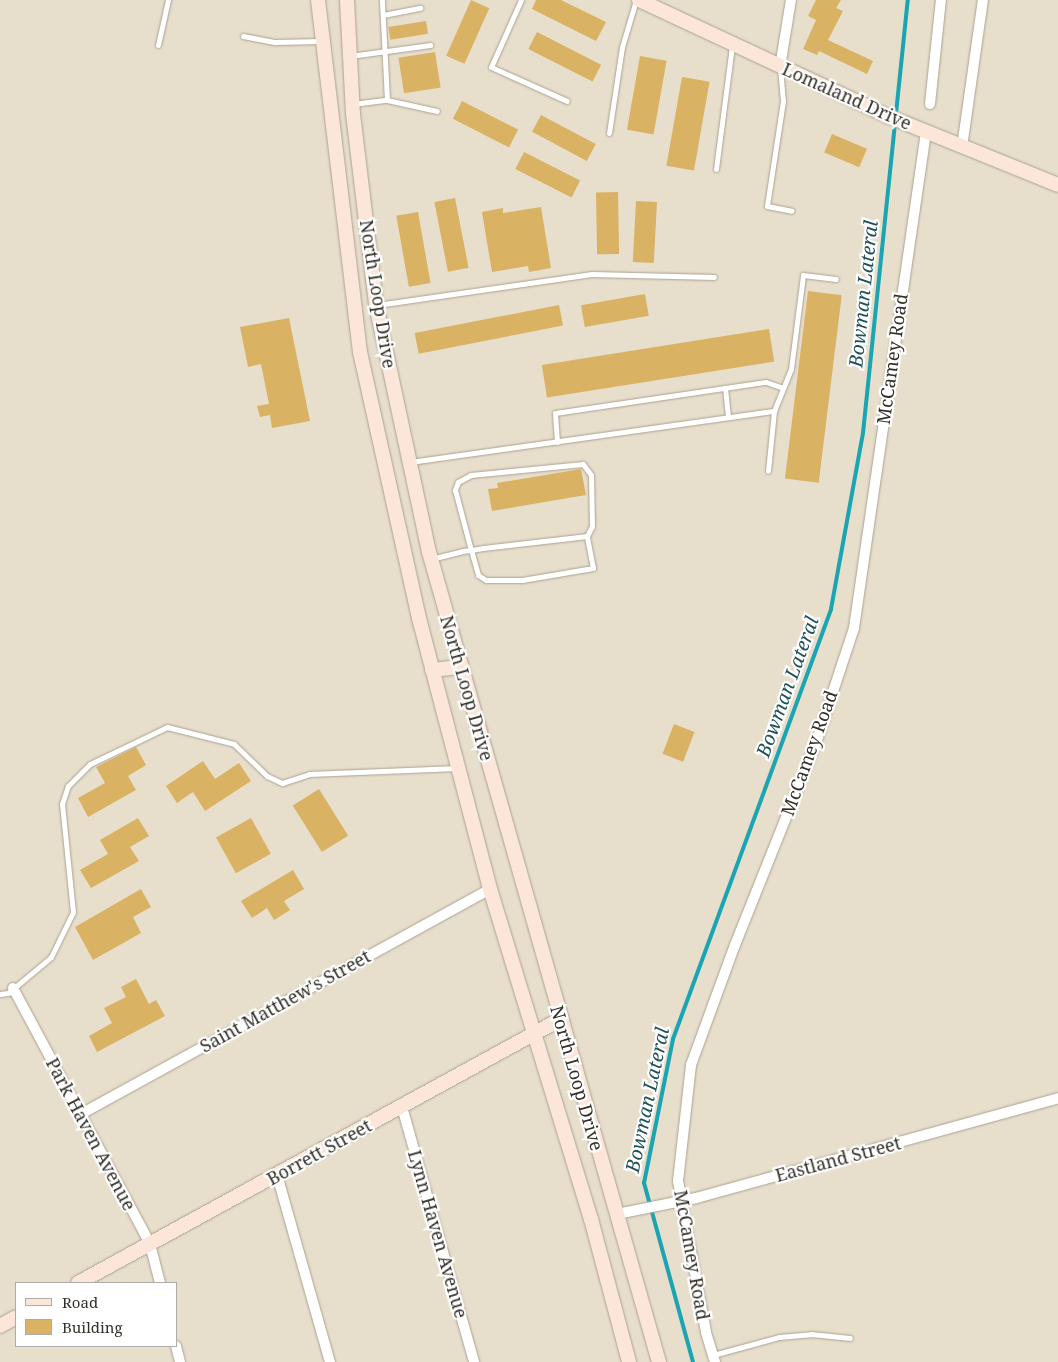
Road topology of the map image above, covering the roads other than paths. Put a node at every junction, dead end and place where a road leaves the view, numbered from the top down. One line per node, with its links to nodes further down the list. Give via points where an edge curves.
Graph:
1 (168, 0): 15 (lane)
2 (318, 0): 13 (main road, North Loop Drive)
3 (347, 0): 18 (main road, North Loop Drive)
4 (382, 0): 11 (lane)
5 (521, 0): 21 (lane, via 491,67)
6 (637, 0): 14 (main road, Lomaland Drive); 26 (lane, via 622,47)
7 (790, 0): 19 (street)
8 (941, 0): 23 (street)
9 (982, 0): 27 (street)
10 (420, 8): 11 (lane)
11 (383, 15): 17 (lane)
12 (243, 36): 13 (lane, via 275,42)
13 (323, 41): 45 (main road, North Loop Drive, via 360,352)
14 (732, 44): 19 (main road, Lomaland Drive); 28 (lane)
15 (158, 45)
16 (430, 45): 17 (lane)
17 (384, 52): 18 (lane); 20 (lane)
18 (350, 56): 22 (main road, North Loop Drive)
19 (780, 67): 25 (main road, Lomaland Drive); 30 (lane, via 783,101 768,206)
20 (387, 100): 22 (lane); 24 (lane)
21 (567, 101)
22 (352, 104): 33 (main road, North Loop Drive)
23 (930, 104)
24 (437, 111)
25 (923, 130): 27 (main road, Lomaland Drive); 56 (street, McCamey Road, via 854,628 817,740 735,944 692,1065)
26 (609, 133)
27 (962, 147): 29 (main road, Lomaland Drive)
28 (716, 169)
29 (1058, 185)
30 (792, 210)
31 (714, 276): 33 (lane, via 592,274)
32 (836, 279): 35 (lane, via 803,275 791,369)
33 (376, 305): 39 (main road, North Loop Drive)
34 (725, 388): 35 (lane, via 766,382); 37 (lane); 38 (lane, via 555,413)
35 (783, 388): 36 (lane)
36 (774, 411): 37 (lane); 40 (lane)
37 (728, 417): 38 (lane)
38 (557, 442): 39 (lane)
39 (410, 462): 43 (main road, North Loop Drive)
40 (768, 471)
41 (587, 536): 42 (lane); 42 (lane, via 592,568 522,580 496,582 478,575); 42 (lane, via 592,526 593,491 590,475 583,464 470,475 458,482 455,490)
42 (471, 550): 43 (lane)
43 (430, 559): 44 (main road, North Loop Drive)
44 (460, 667): 45 (main road); 50 (main road, North Loop Drive, via 506,820)
45 (432, 670): 46 (main road, North Loop Drive)
46 (458, 768): 47 (main road, North Loop Drive); 48 (lane, via 309,774 282,783 267,776 234,744 168,727 90,764 68,786 62,804 73,912 51,957)
47 (490, 888): 51 (main road, North Loop Drive); 54 (street, Saint Matthew's Street)
48 (13, 988): 49 (lane); 54 (street, Park Haven Avenue)
49 (0, 994)
50 (559, 1020): 51 (main road, Borrett Street); 57 (main road, North Loop Drive)
51 (532, 1033): 53 (main road, Borrett Street); 69 (main road, North Loop Drive, via 591,1219)
52 (1058, 1098): 56 (street, Eastland Street)
53 (402, 1107): 55 (main road, Borrett Street); 68 (street, Lynn Haven Avenue)
54 (81, 1114): 58 (street, Park Haven Avenue)
55 (276, 1175): 58 (main road, Borrett Street); 67 (street)
56 (676, 1202): 57 (street, Eastland Street); 65 (street, McCamey Road)
57 (617, 1214): 70 (main road, North Loop Drive)
58 (150, 1244): 59 (main road, Borrett Street); 60 (street, Park Haven Avenue)
59 (80, 1282)
60 (160, 1282)
61 (15, 1318): 62 (main road)
62 (0, 1326)
63 (850, 1338): 65 (lane, via 811,1334 779,1337)
64 (176, 1347): 66 (street)
65 (714, 1359)
66 (180, 1362)
67 (330, 1362)
68 (474, 1362)
69 (629, 1362)
70 (659, 1362)

